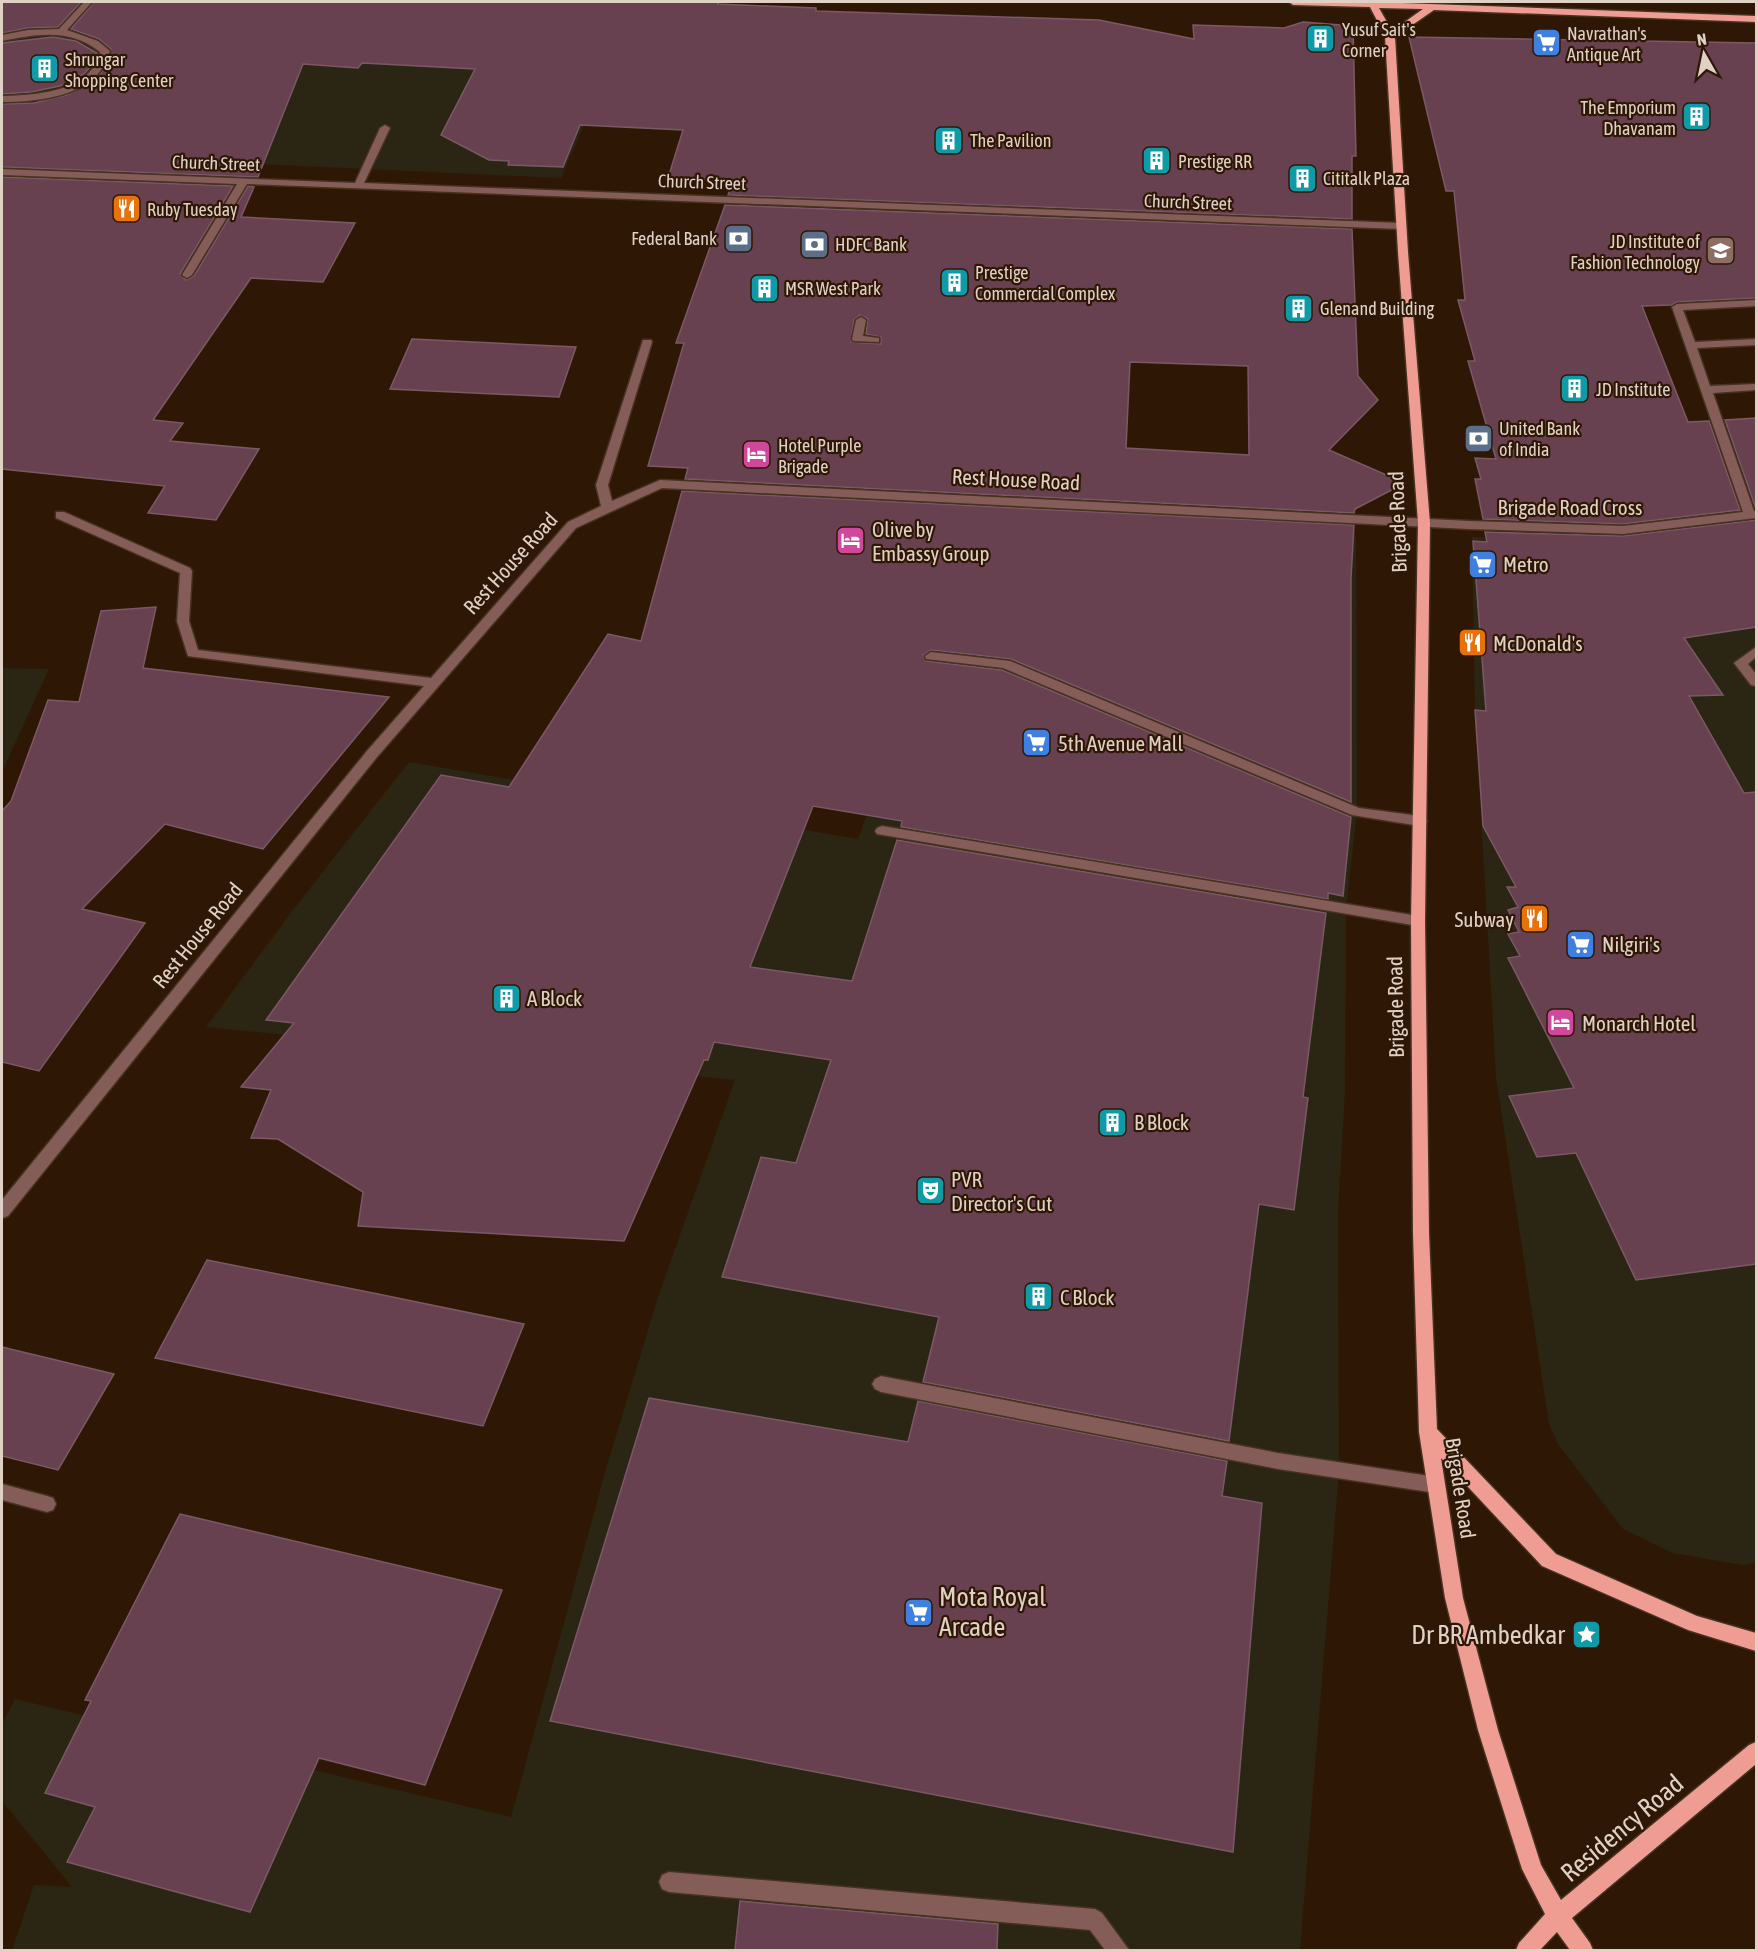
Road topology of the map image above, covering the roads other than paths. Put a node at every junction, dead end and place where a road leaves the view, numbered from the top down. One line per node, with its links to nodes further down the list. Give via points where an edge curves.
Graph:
1 (88, 2): 6 (street)
2 (1293, 2): 3 (main road)
3 (1371, 2): 4 (main road); 7 (main road, Brigade Road)
4 (1434, 4): 5 (main road, via 1549,13); 7 (main road)
5 (1756, 18)
6 (61, 32): 8 (street, via 30,32); 9 (street, via 95,41 105,51 105,62 96,74 55,93)
7 (1390, 36): 14 (main road, Brigade Road)
8 (2, 38)
9 (2, 99)
10 (385, 128): 13 (street)
11 (2, 172): 12 (street, Church Street)
12 (244, 181): 13 (street, Church Street); 15 (street)
13 (358, 186): 14 (street, Church Street)
14 (1401, 226): 27 (main road, Brigade Road)
15 (187, 275)
16 (1756, 303): 21 (street, Brigade Road Cross, via 1677,307)
17 (861, 320): 18 (street, via 856,339)
18 (875, 340)
19 (647, 342): 24 (street, via 602,485)
20 (1756, 342): 21 (street)
21 (1691, 345): 23 (street, Brigade Road Cross)
22 (1756, 387): 23 (street)
23 (1706, 390): 25 (street, Brigade Road Cross)
24 (607, 507): 27 (street, Rest House Road, via 660,484); 31 (street, Rest House Road, via 572,525)
25 (1753, 514): 27 (street, Brigade Road Cross, via 1623,530)
26 (60, 515): 31 (street, via 186,571 183,621 193,653)
27 (1424, 523): 32 (main road, Brigade Road)
28 (1756, 651): 30 (street, via 1741,663)
29 (931, 656): 32 (street, via 1005,664 1357,812)
30 (1756, 682)
31 (434, 683): 35 (street, Rest House Road)
32 (1420, 820): 34 (main road, Brigade Road)
33 (882, 831): 34 (street)
34 (1418, 921): 37 (main road, Brigade Road, via 1421,1233)
35 (4, 1205)
36 (881, 1384): 38 (street, via 1278,1461)
37 (1428, 1432): 38 (main road, Brigade Road); 41 (main road, via 1549,1560 1695,1624)
38 (1436, 1485): 44 (main road, Brigade Road, via 1454,1598 1478,1693 1533,1869)
39 (2, 1492): 40 (street)
40 (47, 1504)
41 (1756, 1642)
42 (1756, 1752): 44 (main road, Residency Road)
43 (669, 1882): 45 (street, via 1095,1920)
44 (1558, 1916): 46 (main road, Residency Road); 47 (main road, Brigade Road)
45 (1118, 1950)
46 (1526, 1950)
47 (1583, 1950)

